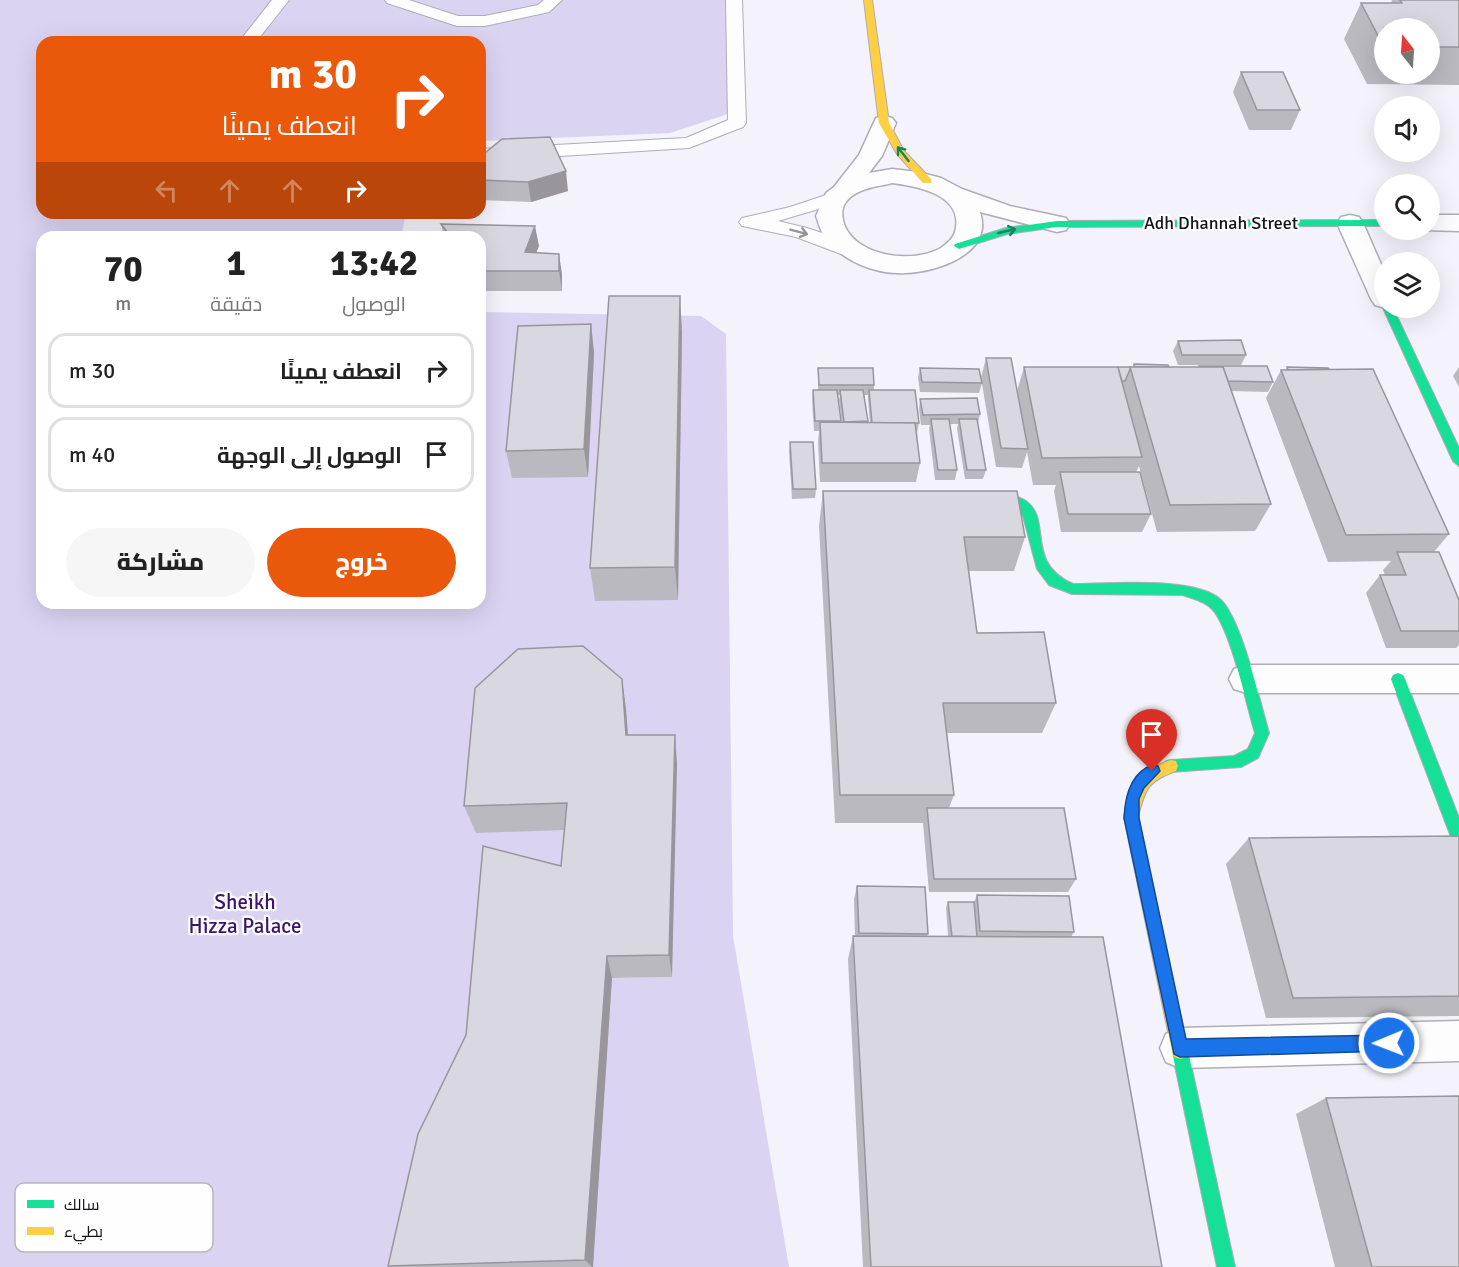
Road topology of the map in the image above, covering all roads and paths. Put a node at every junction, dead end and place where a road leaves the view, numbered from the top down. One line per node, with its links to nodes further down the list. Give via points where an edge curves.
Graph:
1 (281, 0): 6 (lane)
2 (393, 0): 3 (lane, via 457,21 485,21 543,9)
3 (554, 0)
4 (734, 0): 8 (lane, via 737,123 689,143)
5 (868, 0): 7 (street)
6 (252, 36)
7 (884, 123): 9 (street, one-way to 7, via 900,152); 10 (street, via 870,156)
8 (486, 155)
9 (927, 181): 10 (street, via 891,176 858,182); 11 (street)
10 (840, 194): 18 (street, via 828,210 829,224 835,237); 18 (lane, one-way to 18, via 794,212 749,222 800,232)
11 (955, 195): 16 (street, Adh Dhannah Street); 17 (street, via 966,207 970,221 968,234)
12 (1350, 223): 13 (street, Adh Dhannah Street); 16 (street, Adh Dhannah Street); 19 (street)
13 (1374, 223)
14 (1440, 223): 15 (street)
15 (1459, 223)
16 (1057, 224): 17 (street, Adh Dhannah Street, one-way to 16, via 1006,231)
17 (959, 246): 18 (street, via 946,256 907,265 865,258)
18 (848, 249)
19 (1374, 277)
20 (1393, 318): 21 (street)
21 (1459, 461)
22 (958, 498): 23 (street, via 1005,498 1022,506 1032,519 1040,566 1062,586 1183,590 1212,599 1229,622)
23 (1246, 679): 24 (street); 28 (street, via 1262,733 1255,752 1235,764 1170,765 1152,771 1139,783 1132,798 1131,818)
24 (1398, 679): 25 (street); 26 (street)
25 (1459, 679)
26 (1459, 837)
27 (1459, 1041): 28 (street)
28 (1180, 1048): 29 (street)
29 (1226, 1267)

